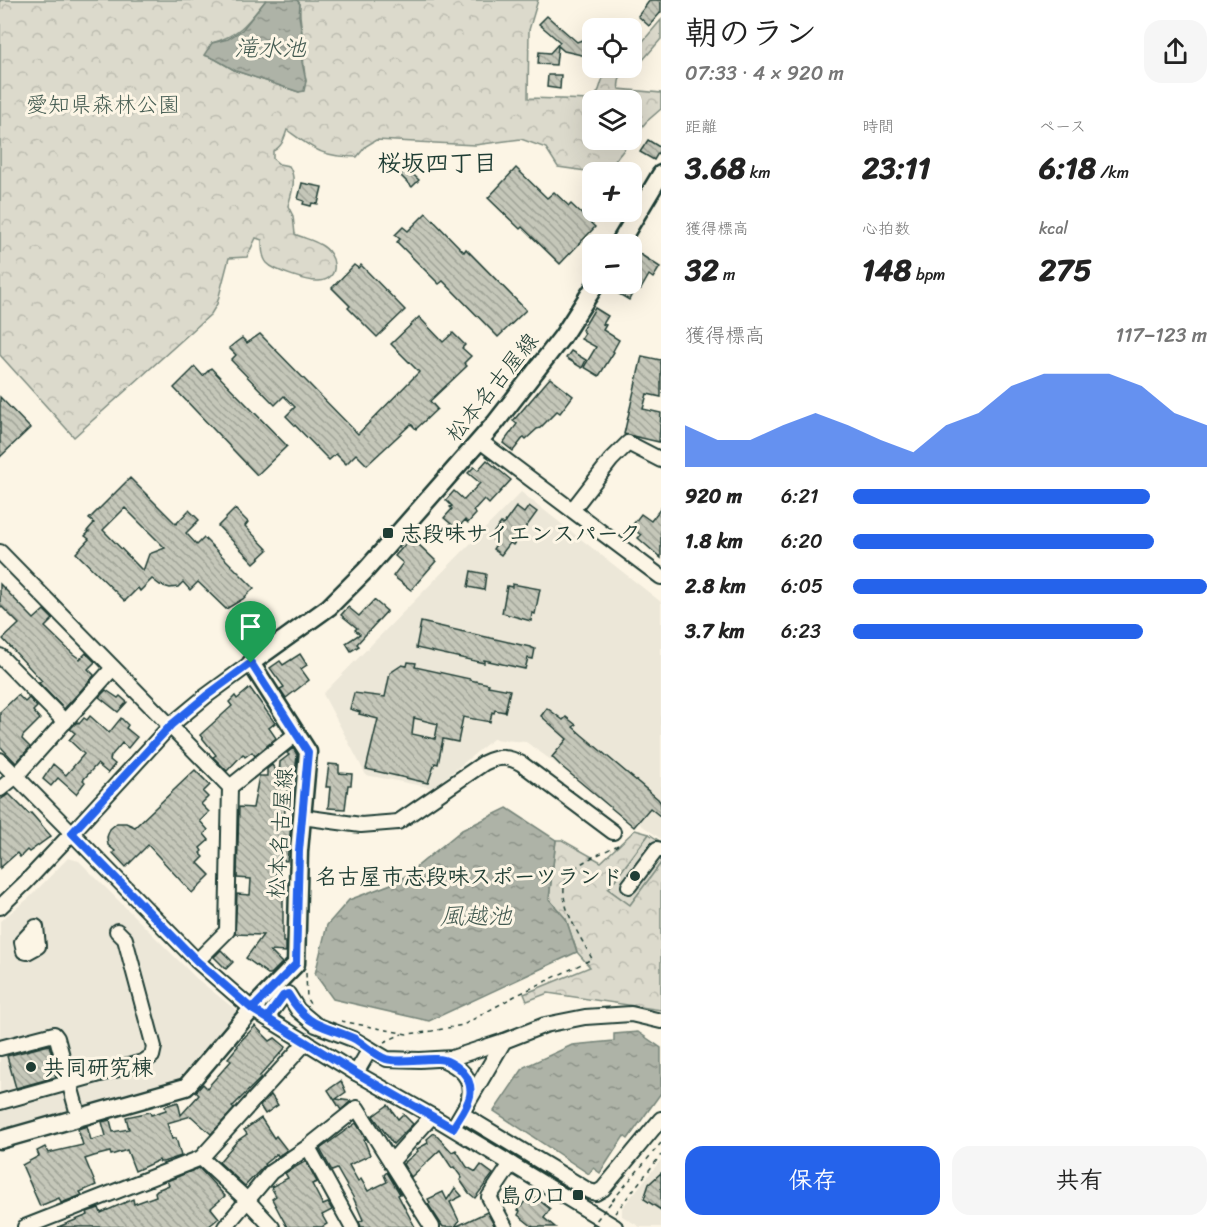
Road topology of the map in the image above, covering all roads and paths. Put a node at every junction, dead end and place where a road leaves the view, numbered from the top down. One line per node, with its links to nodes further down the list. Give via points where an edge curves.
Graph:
1 (661, 174): 2 (main road)
2 (625, 234)
3 (590, 294): 4 (main road, 松本名古屋線, via 562,337)
4 (480, 441): 6 (street); 10 (main road, 松本名古屋線, via 346,590)
5 (661, 460): 6 (street, via 628,443)
6 (573, 509): 8 (street)
7 (0, 552): 11 (street)
8 (661, 577)
9 (0, 656): 12 (street)
10 (251, 663): 13 (street); 14 (main road, 松本名古屋線)
11 (113, 668): 12 (street); 13 (street)
12 (64, 722): 16 (street)
13 (171, 725): 17 (street); 20 (street)
14 (296, 734): 17 (street); 19 (main road, 松本名古屋線, via 308,752)
15 (0, 760): 16 (street)
16 (16, 776): 18 (street); 20 (street)
17 (230, 787): 26 (street, via 227,931)
18 (0, 789)
19 (302, 818): 21 (street, via 361,825 398,822 484,763 505,757 522,764); 29 (main road, 松本名古屋線, via 296,964)
20 (72, 833): 24 (street); 26 (street)
21 (615, 838): 32 (path, via 565,880 566,908 592,959 463,1025)
22 (661, 850): 23 (street, via 657,849)
23 (628, 886)
24 (0, 907)
25 (117, 931): 40 (street, via 125,939 154,1052 149,1060)
26 (197, 961): 29 (street)
27 (306, 969): 28 (path, via 307,999)
28 (313, 1011)
29 (260, 1013): 34 (street); 37 (street, via 288,994 297,1010 316,1024); 44 (main road, 松本名古屋線, via 186,1087)
30 (334, 1019): 32 (path)
31 (661, 1021): 33 (street, via 631,1014 585,1017 545,1025)
32 (402, 1033): 35 (path)
33 (504, 1041): 38 (street); 42 (street)
34 (306, 1042): 39 (street); 51 (street)
35 (384, 1042)
36 (0, 1048): 40 (street, via 54,1034)
37 (370, 1049): 38 (street, via 387,1059); 39 (street)
38 (440, 1059): 42 (street, via 457,1066 469,1079 471,1089)
39 (356, 1073): 43 (street)
40 (69, 1083): 41 (street); 44 (street)
41 (0, 1102)
42 (465, 1108): 45 (street, via 596,1192 603,1189); 46 (street)
43 (432, 1116): 46 (street); 52 (street)
44 (79, 1118): 47 (main road, 松本名古屋線)
45 (661, 1119)
46 (453, 1128): 53 (street)
47 (0, 1140)
48 (661, 1143): 62 (path, bridge)
49 (308, 1147): 52 (street, via 357,1108); 54 (street, via 271,1172); 59 (street)
50 (661, 1155): 55 (path)
51 (201, 1158): 54 (street); 56 (street)
52 (391, 1162): 60 (street)
53 (512, 1164): 55 (street); 61 (street, via 489,1197)
54 (247, 1200): 57 (street); 58 (street)
55 (611, 1224)
56 (25, 1227)
57 (225, 1227)
58 (272, 1227)
59 (352, 1227)
60 (432, 1227)
61 (505, 1227)
62 (591, 1227)

